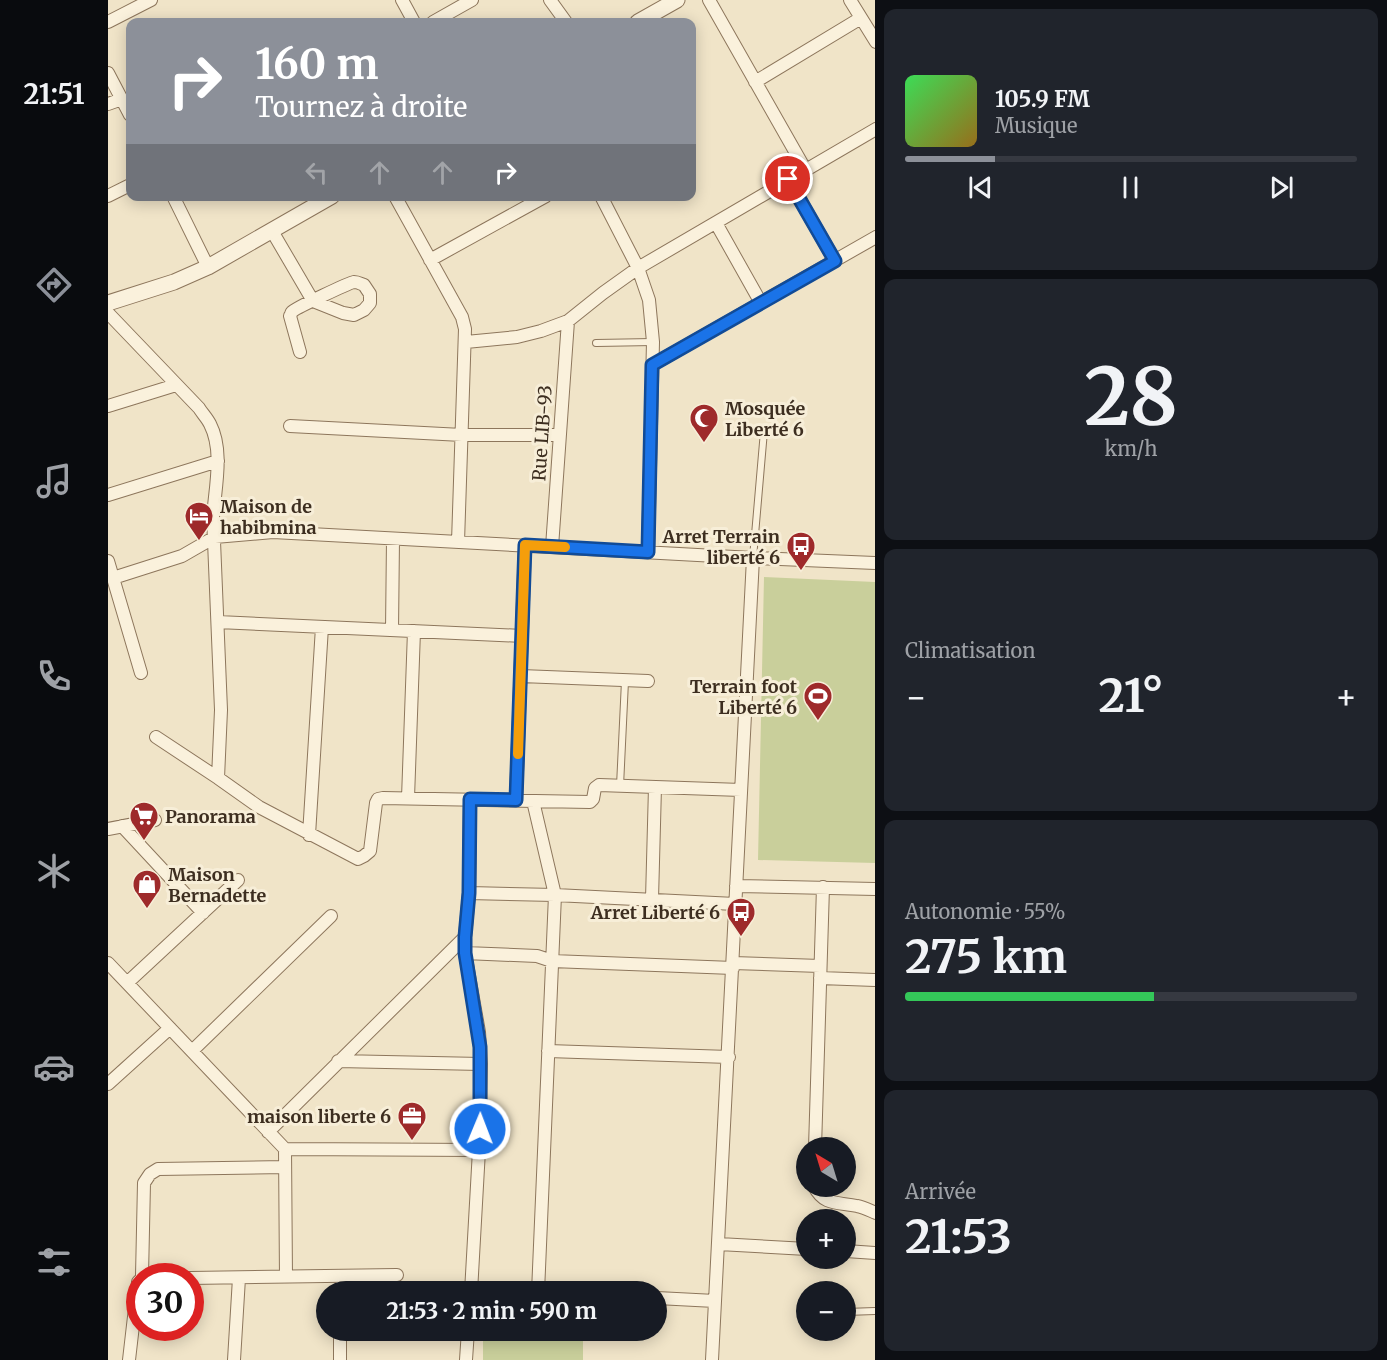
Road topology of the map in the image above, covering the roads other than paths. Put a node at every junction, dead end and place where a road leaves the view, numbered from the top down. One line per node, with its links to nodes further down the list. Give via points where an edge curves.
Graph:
1 (151, 0): 13 (street)
2 (402, 0): 8 (street)
3 (472, 0): 9 (street)
4 (550, 0): 10 (street)
5 (709, 0): 16 (street)
6 (850, 0): 12 (street)
7 (672, 1): 11 (street)
8 (412, 18)
9 (440, 18)
10 (563, 18)
11 (644, 18)
12 (861, 18): 14 (street); 16 (street)
13 (108, 22)
14 (875, 40)
15 (108, 73): 17 (street)
16 (755, 81): 21 (street)
17 (122, 99): 18 (street); 19 (street)
18 (108, 104)
19 (126, 107)
20 (875, 130): 21 (street)
21 (805, 169): 22 (street)
22 (788, 179): 30 (street); 34 (street)
23 (126, 187): 24 (street)
24 (108, 196)
25 (175, 201): 35 (street)
26 (323, 201): 31 (street)
27 (398, 201): 33 (street)
28 (537, 201): 33 (street)
29 (604, 201): 36 (street)
30 (716, 223): 36 (street); 38 (street)
31 (272, 231): 35 (street); 44 (street, via 313,301 290,316)
32 (875, 238): 34 (street)
33 (430, 260): 41 (street, via 462,317)
34 (835, 261): 38 (street)
35 (208, 267): 37 (street)
36 (638, 268): 40 (street); 42 (street, via 649,300)
37 (108, 303)
38 (760, 303): 45 (street)
39 (108, 313): 46 (street)
40 (568, 321): 41 (street, via 517,337); 51 (street, Rue LIB-93)
41 (466, 342): 50 (street)
42 (652, 342): 43 (lane); 45 (street)
43 (596, 343)
44 (300, 352)
45 (652, 365): 59 (street)
46 (176, 385): 47 (street); 52 (street, via 210,424)
47 (108, 406)
48 (290, 426): 50 (street)
49 (764, 431): 60 (lane)
50 (462, 435): 51 (street); 56 (street)
51 (559, 435): 58 (street, Rue LIB-93)
52 (218, 461): 53 (street); 54 (street)
53 (108, 495)
54 (215, 537): 55 (street, via 273,532); 63 (street, via 182,556); 64 (street)
55 (393, 539): 56 (street); 66 (street)
56 (458, 542): 57 (street)
57 (525, 545): 58 (street); 68 (street)
58 (552, 547): 59 (street)
59 (648, 552): 60 (street)
60 (753, 558): 62 (street); 77 (street)
61 (108, 561): 63 (street)
62 (875, 563)
63 (113, 578): 69 (street)
64 (218, 622): 65 (street); 74 (street)
65 (322, 627): 66 (street); 85 (street)
66 (392, 630): 67 (street)
67 (414, 631): 68 (street); 78 (street)
68 (522, 636): 70 (street)
69 (141, 673)
70 (521, 676): 71 (street); 80 (street)
71 (625, 680): 72 (street); 75 (lane)
72 (648, 681)
73 (156, 737): 74 (street)
74 (218, 778): 85 (street)
75 (620, 786): 76 (street); 81 (street, via 597,786 590,802)
76 (655, 787): 77 (street); 92 (street)
77 (741, 790): 87 (street)
78 (408, 798): 79 (street); 85 (street, via 378,799 370,851 358,859)
79 (470, 799): 80 (street); 90 (street)
80 (516, 800): 81 (street)
81 (533, 801): 91 (street)
82 (155, 820): 83 (street)
83 (122, 826): 84 (street); 94 (street)
84 (108, 829)
85 (309, 835)
86 (238, 880): 94 (street)
87 (736, 886): 88 (street); 93 (street)
88 (823, 887): 89 (street); 101 (street)
89 (875, 889)
90 (469, 893): 91 (street); 96 (street)
91 (555, 895): 92 (street); 98 (street)
92 (652, 899): 93 (street)
93 (735, 904): 100 (street)
94 (203, 913): 103 (street)
95 (331, 916): 105 (street)
96 (465, 937): 97 (street); 108 (street)
97 (465, 953): 98 (street, via 537,956); 109 (street)
98 (552, 961): 100 (street); 106 (street)
99 (108, 963): 103 (street)
100 (733, 966): 101 (street); 107 (street)
101 (820, 972): 102 (street); 112 (street)
102 (875, 980)
103 (128, 983): 104 (street)
104 (170, 1028): 105 (street); 110 (street)
105 (192, 1051): 111 (street)
106 (548, 1051): 107 (street); 130 (street)
107 (729, 1057): 118 (street)
108 (339, 1061): 109 (street); 111 (street)
109 (481, 1064): 114 (street)
110 (108, 1084)
111 (268, 1132): 113 (street)
112 (815, 1137)
113 (285, 1149): 114 (street); 115 (street)
114 (480, 1150): 129 (street)
115 (285, 1167): 122 (street, via 159,1168 150,1174 144,1183); 125 (street)
116 (821, 1197): 117 (street)
117 (875, 1213)
118 (719, 1244): 119 (street); 132 (street)
119 (796, 1248)
120 (856, 1252): 121 (street)
121 (875, 1253)
122 (142, 1263)
123 (397, 1275): 124 (street)
124 (343, 1276): 125 (street); 128 (street)
125 (286, 1277): 127 (street)
126 (204, 1278): 127 (street)
127 (239, 1278): 139 (street)
128 (343, 1281)
129 (472, 1281)
130 (538, 1281)
131 (667, 1299): 132 (street)
132 (715, 1301): 142 (street)
133 (875, 1311): 134 (lane)
134 (856, 1312)
135 (131, 1341): 138 (street)
136 (340, 1341): 140 (street)
137 (467, 1341): 141 (street)
138 (129, 1360)
139 (234, 1360)
140 (340, 1360)
141 (466, 1360)
142 (712, 1360)

